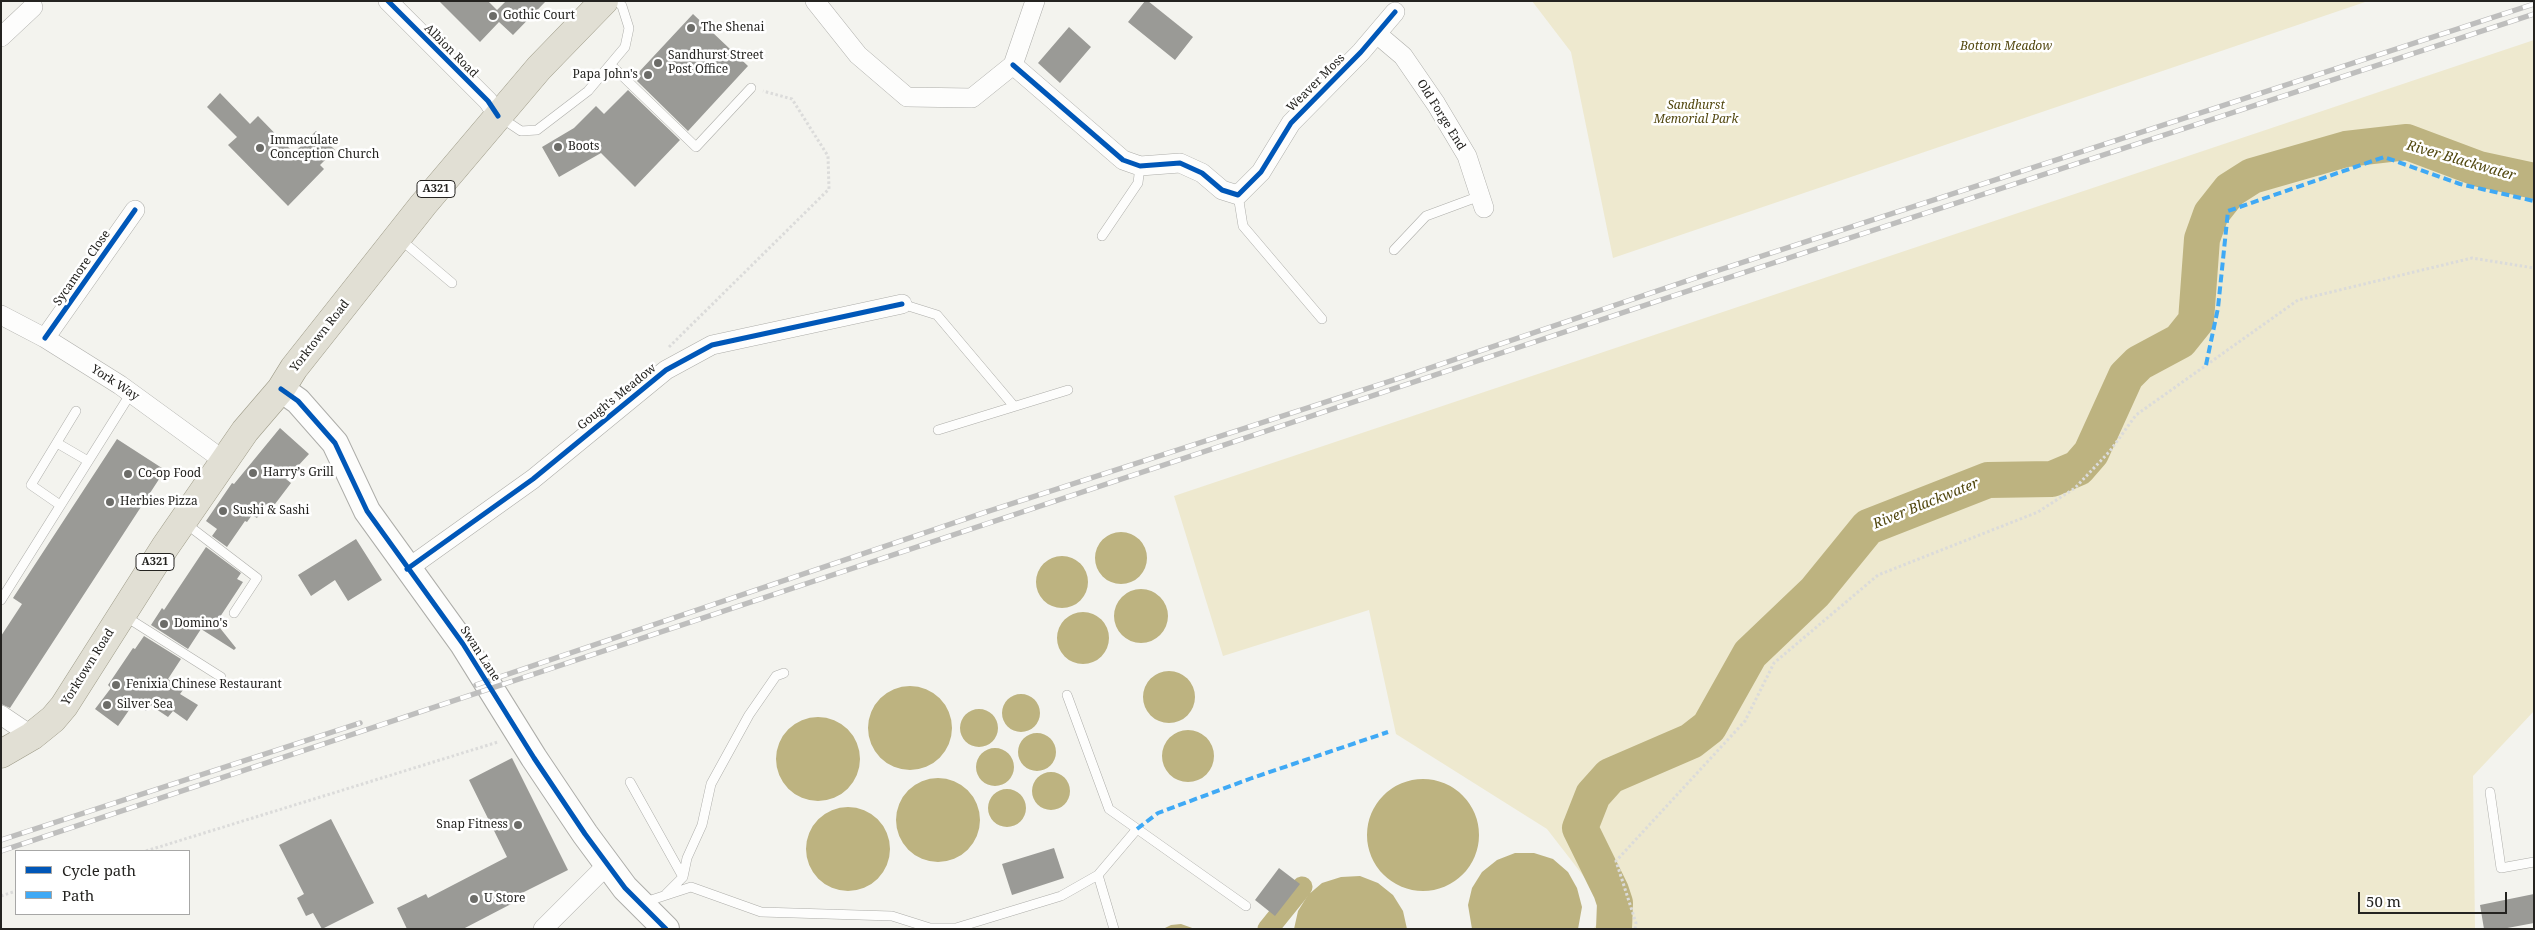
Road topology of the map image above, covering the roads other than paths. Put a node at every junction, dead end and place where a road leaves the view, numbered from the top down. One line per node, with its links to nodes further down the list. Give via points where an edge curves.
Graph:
1 (388, 1): 13 (street, Albion Road, via 488,101)
2 (604, 1): 13 (main road, Yorktown Road / A321, via 562,42)
3 (617, 1): 11 (lane, via 622,6 629,28 625,47)
4 (815, 1): 10 (street, via 858,55 907,98 972,98)
5 (1035, 1): 10 (street)
6 (32, 7): 9 (street)
7 (1396, 12): 8 (street, Weaver Moss)
8 (1377, 34): 15 (street, Weaver Moss, via 1291,123 1261,172); 16 (street, Old Forge End, via 1403,56 1436,104 1467,156)
9 (1, 37)
10 (1013, 65): 14 (street, via 1095,138 1123,160)
11 (612, 66): 12 (lane, via 696,147); 13 (lane, via 588,91 537,130 521,131)
12 (751, 88)
13 (498, 116): 19 (main road, Yorktown Road / A321)
14 (1140, 166): 15 (street, via 1180,163 1202,173 1222,190); 18 (lane, via 1138,183)
15 (1238, 195): 24 (lane, via 1242,226)
16 (1482, 202): 20 (lane, via 1432,212)
17 (135, 210): 25 (street, Sycamore Close)
18 (1102, 236)
19 (398, 237): 21 (lane); 26 (main road, Yorktown Road / A321, via 294,368)
20 (1394, 250)
21 (452, 283)
22 (902, 304): 29 (lane, via 937,315); 37 (street, Gough's Meadow, via 712,345 666,370 533,479)
23 (1, 315): 25 (street, York Way)
24 (1322, 319)
25 (45, 338): 28 (street, York Way)
26 (281, 389): 33 (main road, Yorktown Road / A321); 37 (street, Swan Lane, via 298,402 335,443 367,511)
27 (1068, 390): 29 (lane)
28 (131, 393): 33 (street, York Way); 34 (lane)
29 (1013, 405): 31 (lane)
30 (76, 411): 32 (lane)
31 (938, 430)
32 (57, 443): 34 (lane); 35 (lane, via 31,485)
33 (223, 460): 36 (main road, Yorktown Road / A321)
34 (88, 461): 35 (lane)
35 (60, 505): 38 (lane)
36 (183, 521): 39 (lane, via 257,578); 40 (main road, Yorktown Road / A321)
37 (408, 569): 51 (street, Swan Lane, via 463,644)
38 (1, 600)
39 (234, 613)
40 (121, 614): 42 (lane); 45 (main road, Yorktown Road / A321, via 64,706)
41 (784, 673): 53 (lane, via 776,676 749,715 711,784 702,825)
42 (221, 677)
43 (1067, 695): 49 (lane, via 1110,809)
44 (1, 715): 45 (street)
45 (32, 736): 46 (main road, Yorktown Road / A321)
46 (1, 754)
47 (630, 782): 53 (lane)
48 (2490, 792): 50 (lane, via 2501,868)
49 (1137, 829): 52 (lane); 56 (lane)
50 (2534, 862)
51 (607, 865): 55 (street, Swan Lane); 57 (street)
52 (1098, 875): 54 (lane, via 1061,896 956,928 930,928 892,916 761,912 691,887); 59 (lane)
53 (682, 877): 54 (lane)
54 (666, 894): 55 (lane)
55 (640, 904): 58 (street, Swan Lane)
56 (1246, 906)
57 (543, 929)
58 (666, 929)
59 (1114, 929)

